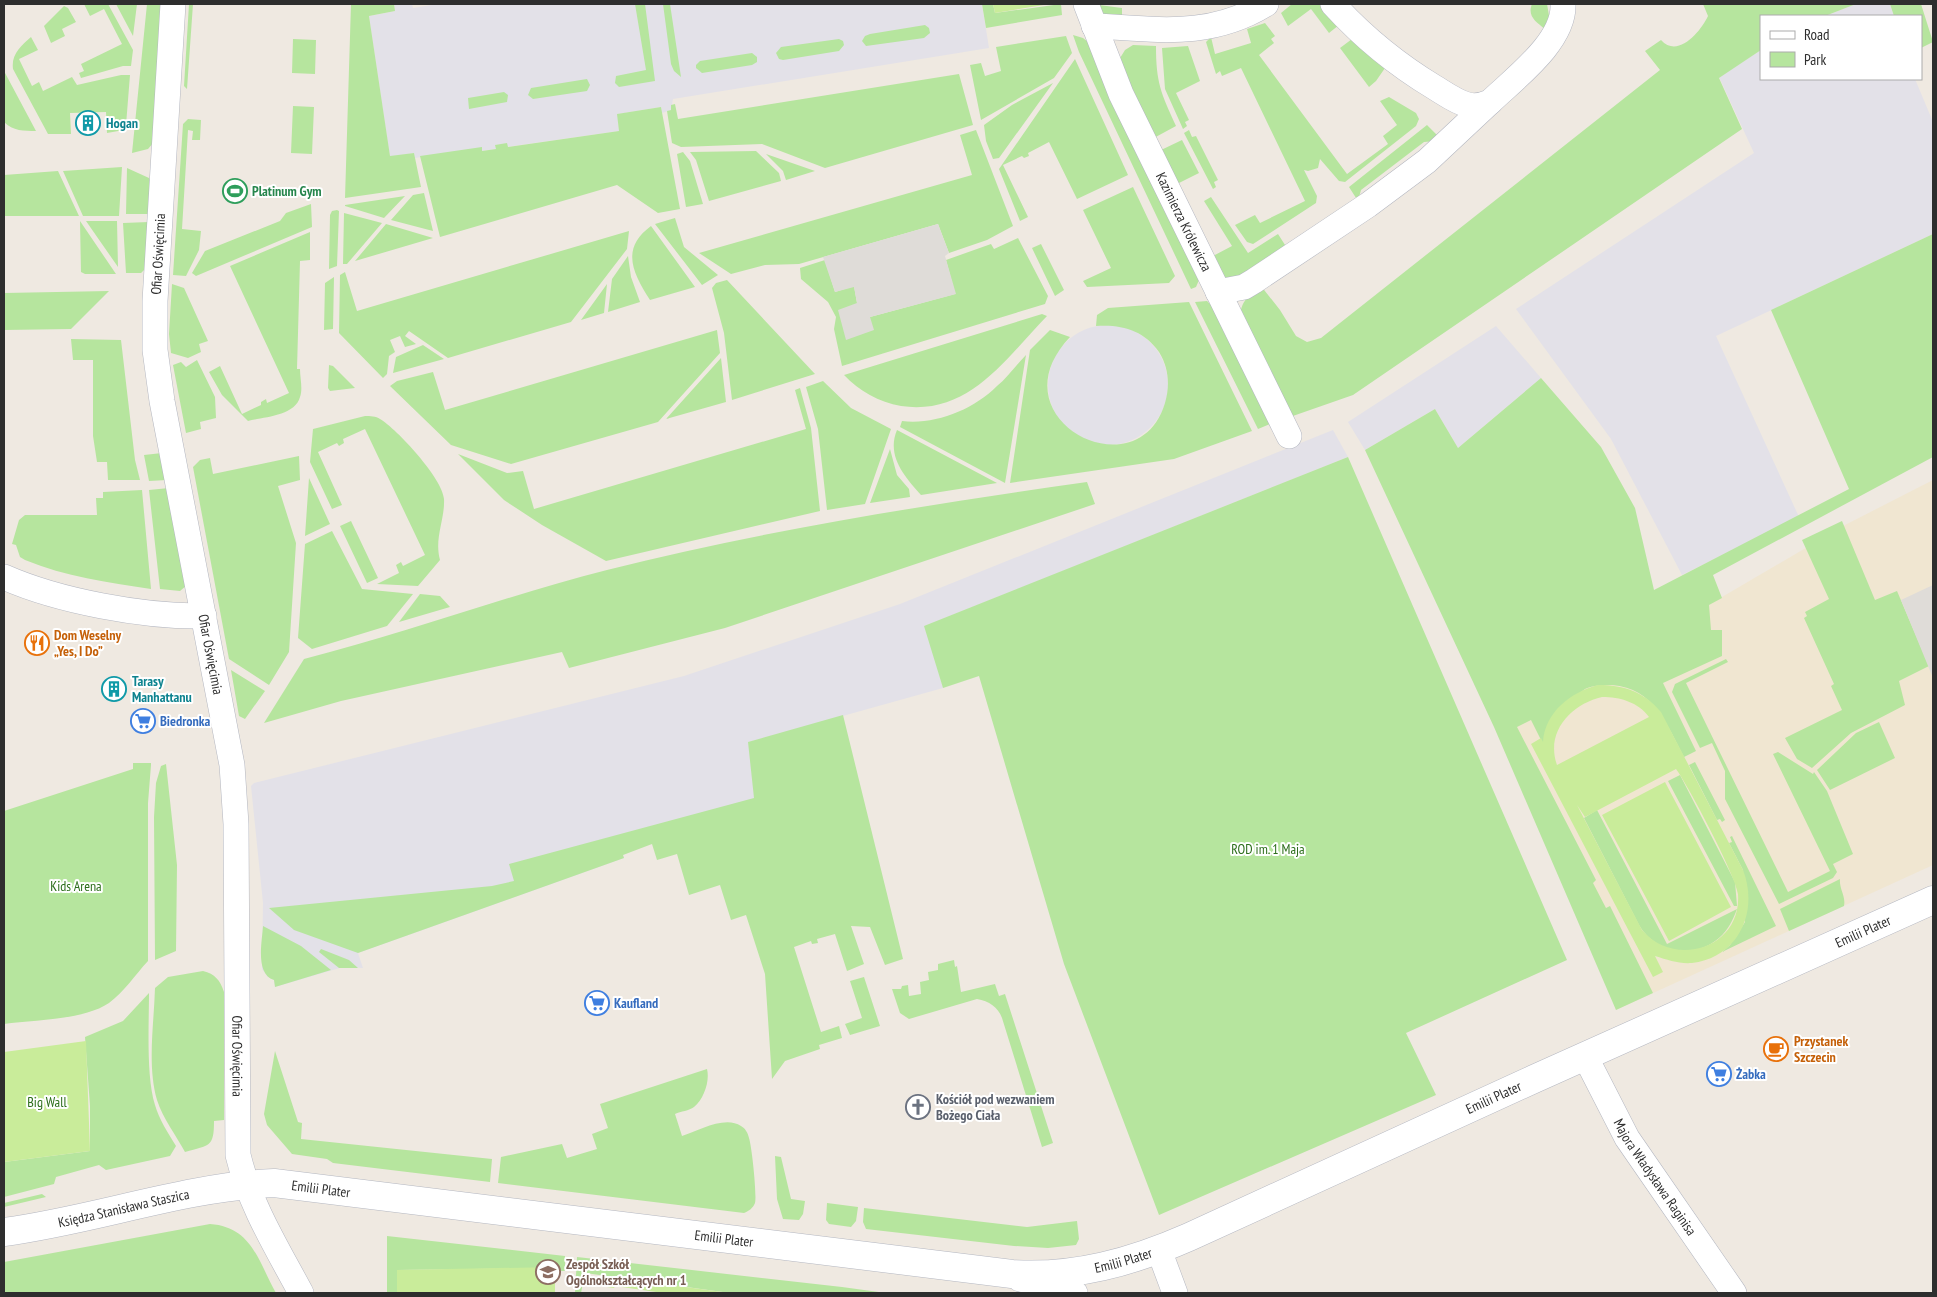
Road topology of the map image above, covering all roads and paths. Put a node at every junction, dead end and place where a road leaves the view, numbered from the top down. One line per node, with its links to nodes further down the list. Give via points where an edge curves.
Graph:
1 (173, 4): 10 (street, Ofiar Oświęcimia, via 155,301 155,350)
2 (1266, 4): 5 (street, via 1239,18 1196,30 1173,31)
3 (1333, 4): 6 (street, via 1383,52 1419,78 1468,106)
4 (1563, 4): 6 (street, via 1558,28 1548,44)
5 (1090, 15): 7 (street, Kazimierza Królewicza, via 1121,94)
6 (1490, 102): 7 (street, via 1427,161 1368,205 1244,287)
7 (1218, 292): 8 (street, Kazimierza Królewicza)
8 (1289, 436)
9 (4, 577): 10 (street, via 26,587 85,602 174,616)
10 (204, 616): 13 (street, Ofiar Oświęcimia, via 227,735 234,794 238,1155)
11 (1933, 900): 12 (street, Emilii Plater)
12 (1585, 1056): 15 (street, Emilii Plater); 20 (street, Majora Władysława Raginisa, via 1627,1138)
13 (245, 1184): 14 (street, Księdza Stanisława Staszica, via 38,1228); 16 (street, Emilii Plater, via 311,1187); 17 (street, Ofiar Oświęcimia)
14 (4, 1232)
15 (1159, 1250): 16 (street, Emilii Plater, via 1106,1267 1069,1273); 19 (street)
16 (994, 1272): 18 (street)
17 (301, 1293)
18 (1075, 1293)
19 (1175, 1293)
20 (1734, 1293)

